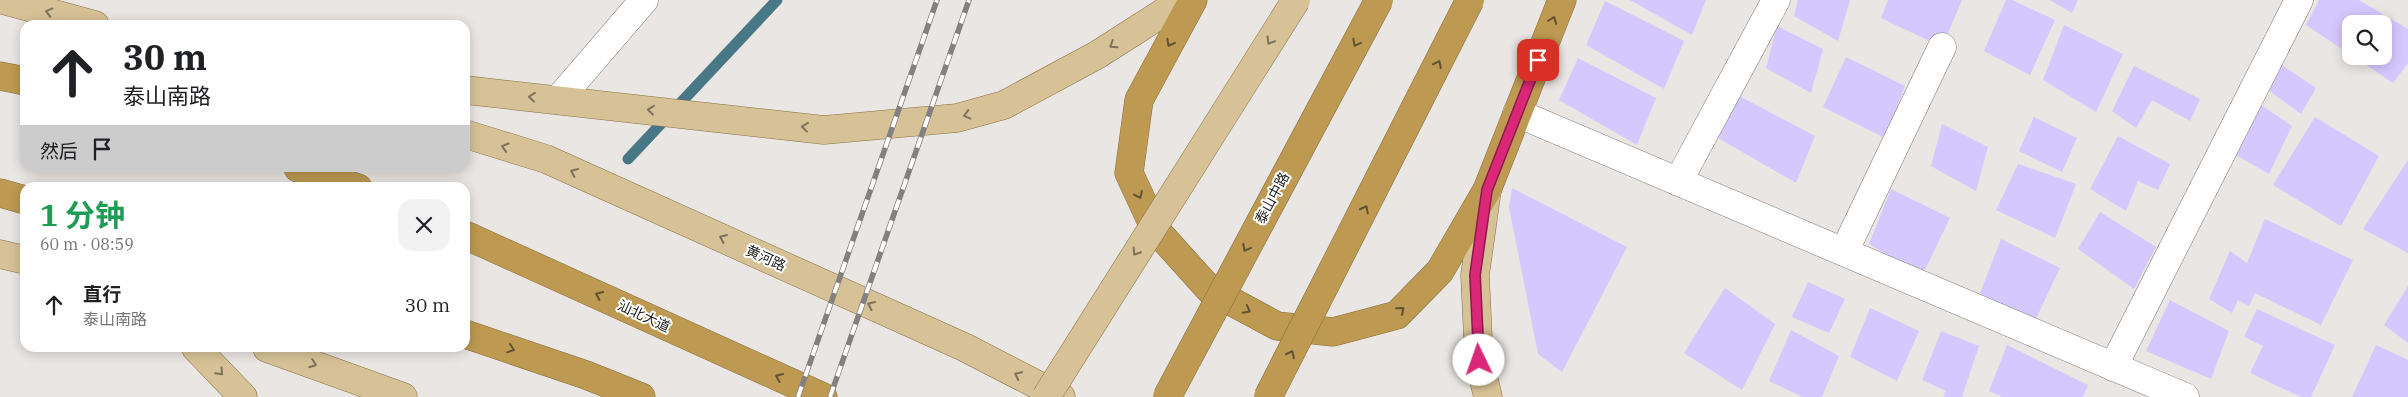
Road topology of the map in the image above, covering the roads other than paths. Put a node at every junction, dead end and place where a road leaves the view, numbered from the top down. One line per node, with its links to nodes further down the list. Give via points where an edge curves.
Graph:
1 (3, 0): 11 (main road, one-way to 1)
2 (644, 0): 18 (street)
3 (1183, 0): 18 (main road, one-way to 18, via 1097,55 1004,105 957,118 824,130)
4 (1193, 0): 24 (highway, one-way to 24, via 1139,100 1129,173 1155,229 1210,290 1277,326 1333,332 1397,315 1440,271)
5 (1296, 0): 39 (main road, one-way to 39, bridge)
6 (1379, 0): 41 (highway, 泰山中路, one-way to 41, bridge)
7 (1470, 0): 42 (highway, one-way to 7, bridge)
8 (1562, 0): 19 (highway, one-way to 8)
9 (1776, 0): 23 (street)
10 (2299, 0): 34 (street)
11 (77, 20)
12 (1942, 47): 28 (street)
13 (0, 65): 14 (main road)
14 (20, 74)
15 (0, 76): 16 (highway)
16 (20, 81)
17 (470, 91): 18 (main road, one-way to 17)
18 (558, 100)
19 (1517, 113): 23 (street); 24 (highway)
20 (470, 136): 40 (main road, 黄河路, one-way to 20, via 964,347 562,166)
21 (310, 172): 22 (highway)
22 (340, 182)
23 (1678, 182): 28 (street)
24 (1487, 190): 43 (main road, via 1475,275 1479,360)
25 (0, 193): 26 (highway)
26 (20, 199)
27 (470, 237): 38 (highway, 汕北大道, one-way to 27)
28 (1844, 252): 34 (street)
29 (0, 254): 30 (main road)
30 (20, 259)
31 (470, 336): 37 (highway, one-way to 37)
32 (200, 352): 35 (main road, one-way to 35)
33 (278, 352): 36 (main road, one-way to 36)
34 (2114, 367): 44 (street)
35 (243, 397)
36 (403, 397)
37 (641, 397)
38 (823, 397)
39 (1046, 397)
40 (1061, 397)
41 (1167, 397)
42 (1268, 397)
43 (1488, 397)
44 (2185, 397)

